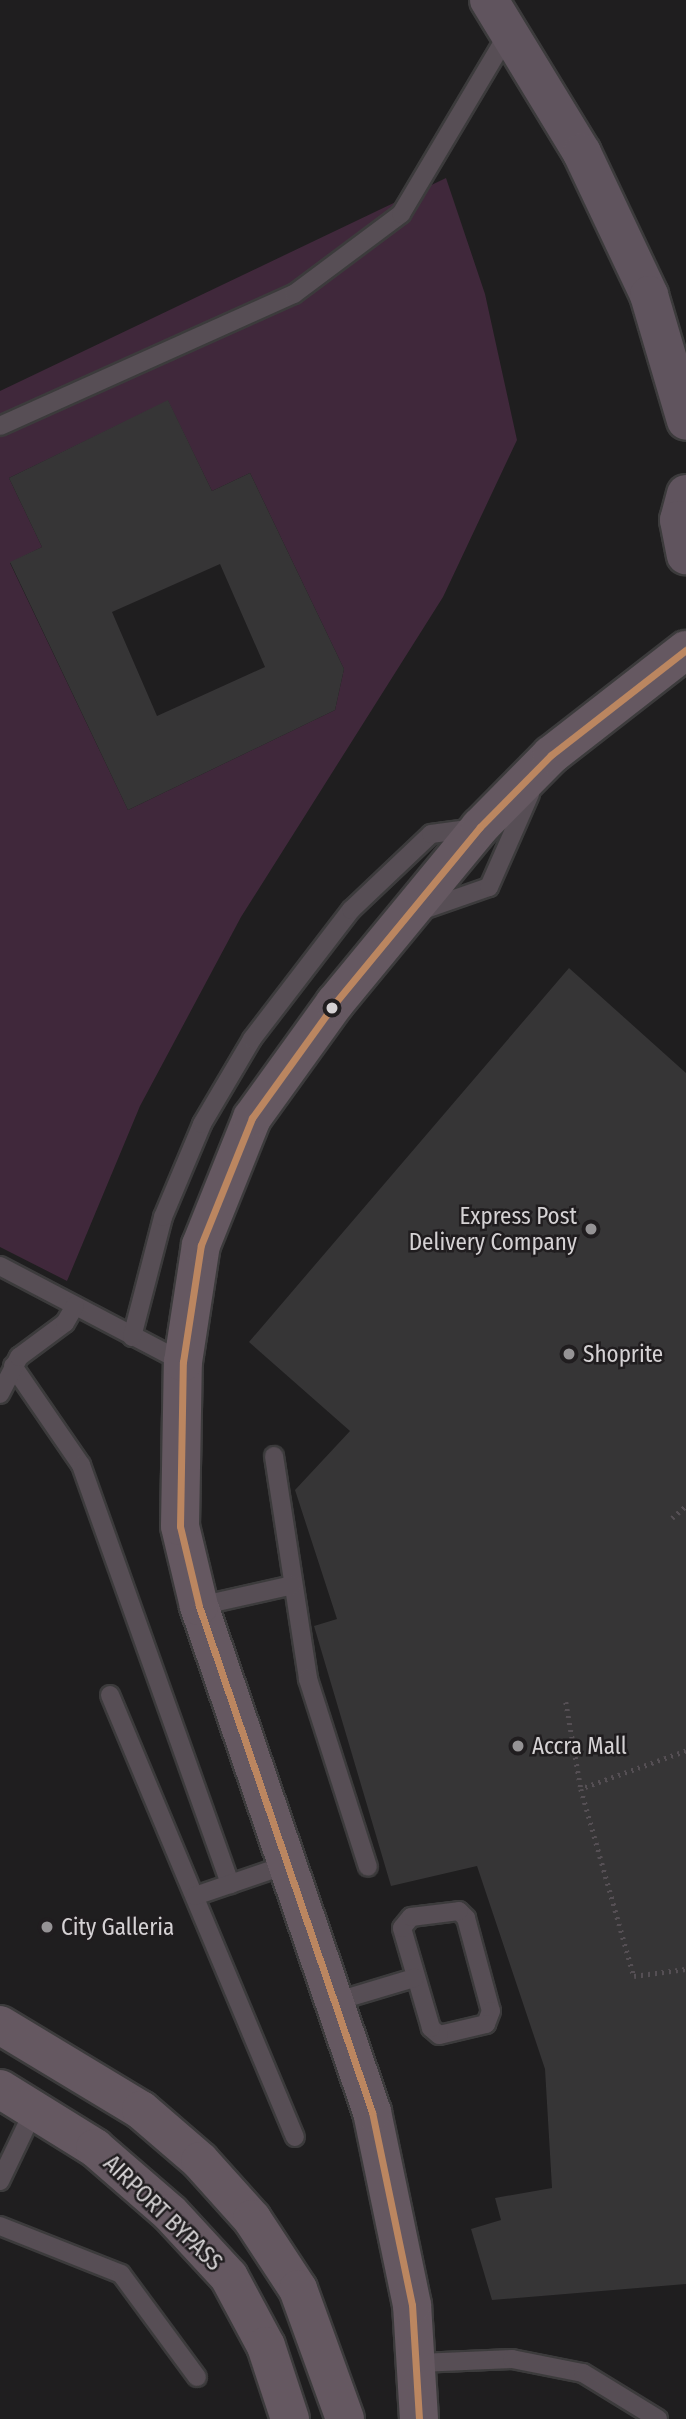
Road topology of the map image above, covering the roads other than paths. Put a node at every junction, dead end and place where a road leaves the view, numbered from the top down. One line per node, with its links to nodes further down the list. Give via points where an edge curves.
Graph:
1 (489, 0): 2 (highway)
2 (509, 32): 3 (highway, via 582,153 649,295); 4 (lane, via 401,214 294,294)
3 (686, 421)
4 (0, 426)
5 (686, 494): 6 (highway, via 679,520)
6 (686, 555)
7 (686, 650): 8 (main road)
8 (551, 755): 9 (main road); 10 (lane, via 489,887)
9 (480, 827): 10 (main road); 13 (lane, via 431,834 351,910 252,1039 202,1124 163,1217)
10 (403, 917): 14 (main road, via 252,1118 201,1245)
11 (0, 1266): 12 (lane)
12 (75, 1306): 13 (lane); 15 (lane)
13 (132, 1337): 14 (lane)
14 (183, 1362): 19 (main road, via 180,1526)
15 (13, 1366): 16 (lane); 23 (lane, via 82,1465)
16 (0, 1394)
17 (274, 1456): 18 (lane)
18 (293, 1585): 19 (lane); 22 (lane, via 308,1679)
19 (199, 1606): 21 (main road)
20 (110, 1695): 24 (lane)
21 (285, 1865): 23 (lane); 26 (main road)
22 (368, 1867)
23 (230, 1884): 24 (lane)
24 (195, 1896): 30 (lane)
25 (414, 1978): 25 (lane, via 431,2028 439,2035 486,2024 491,2011 466,1918 458,1911 411,1917 402,1928); 26 (lane)
26 (334, 2002): 33 (main road, via 372,2112 393,2204)
27 (0, 2025): 36 (main road, via 141,2110 243,2210 298,2289)
28 (0, 2089): 29 (main road, AIRPORT BYPASS)
29 (35, 2108): 31 (lane); 35 (main road, AIRPORT BYPASS, via 95,2148 170,2213 229,2277 266,2346)
30 (296, 2137)
31 (0, 2181)
32 (0, 2226): 34 (lane, via 121,2274)
33 (419, 2363): 37 (main road); 38 (lane, via 513,2359 583,2373)
34 (197, 2377)
35 (290, 2419)
36 (345, 2419)
37 (419, 2419)
38 (658, 2419)

